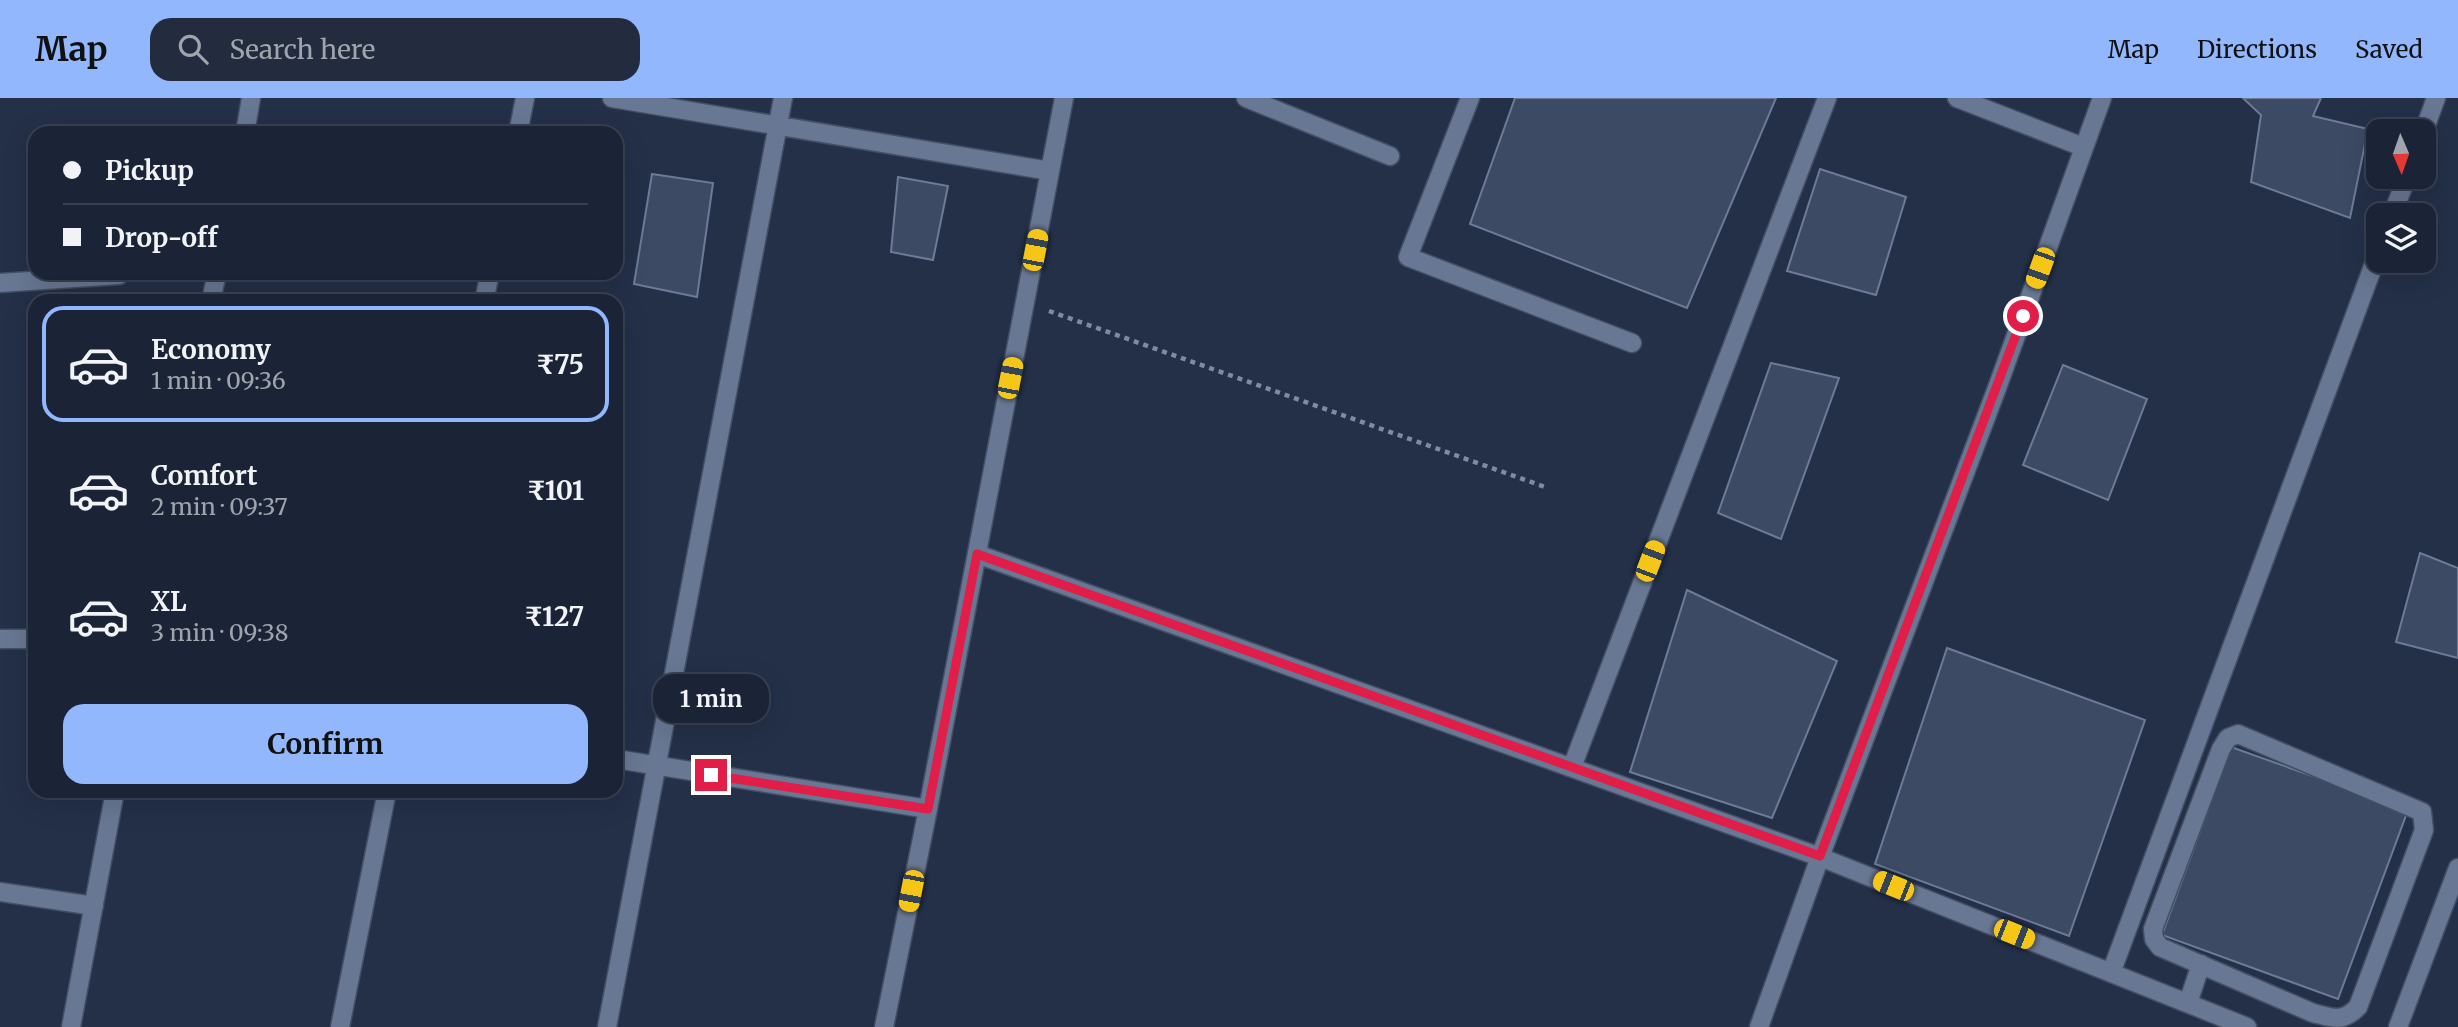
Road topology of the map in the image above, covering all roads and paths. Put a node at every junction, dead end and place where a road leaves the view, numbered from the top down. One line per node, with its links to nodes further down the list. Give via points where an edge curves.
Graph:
1 (251, 98): 13 (street)
2 (525, 98): 14 (street)
3 (612, 98): 15 (street)
4 (783, 98): 15 (street)
5 (1063, 98): 18 (street)
6 (1246, 98): 17 (street)
7 (1470, 98): 23 (street, via 1408,257)
8 (1827, 98): 30 (street)
9 (1957, 98): 16 (street)
10 (2102, 98): 16 (street)
11 (2436, 98): 12 (street)
12 (2428, 119)
13 (245, 126)
14 (519, 126)
15 (778, 126): 18 (street); 29 (street)
16 (2083, 147): 34 (street)
17 (1390, 156)
18 (1050, 171): 22 (street)
19 (2371, 273): 39 (street)
20 (45, 280): 21 (street)
21 (0, 283)
22 (1025, 302): 24 (path); 25 (street)
23 (1632, 343)
24 (1548, 488)
25 (977, 554): 30 (street); 33 (street)
26 (0, 639): 27 (street)
27 (28, 639)
28 (623, 761): 29 (street)
29 (657, 766): 33 (street); 44 (street)
30 (1572, 767): 34 (street)
31 (115, 798): 37 (street)
32 (386, 798): 43 (street)
33 (928, 809): 45 (street)
34 (1820, 856): 39 (street); 46 (street)
35 (2458, 869): 48 (street)
36 (0, 892): 37 (street)
37 (93, 906): 42 (street)
38 (2202, 964): 40 (street); 41 (street); 41 (street, via 2160,947 2154,929 2228,738 2238,734 2422,812 2424,830 2358,1007 2349,1017)
39 (2111, 973): 40 (street)
40 (2188, 1003): 47 (street)
41 (2310, 1020)
42 (71, 1027)
43 (340, 1027)
44 (607, 1027)
45 (884, 1027)
46 (1759, 1027)
47 (2247, 1027)
48 (2398, 1027)

